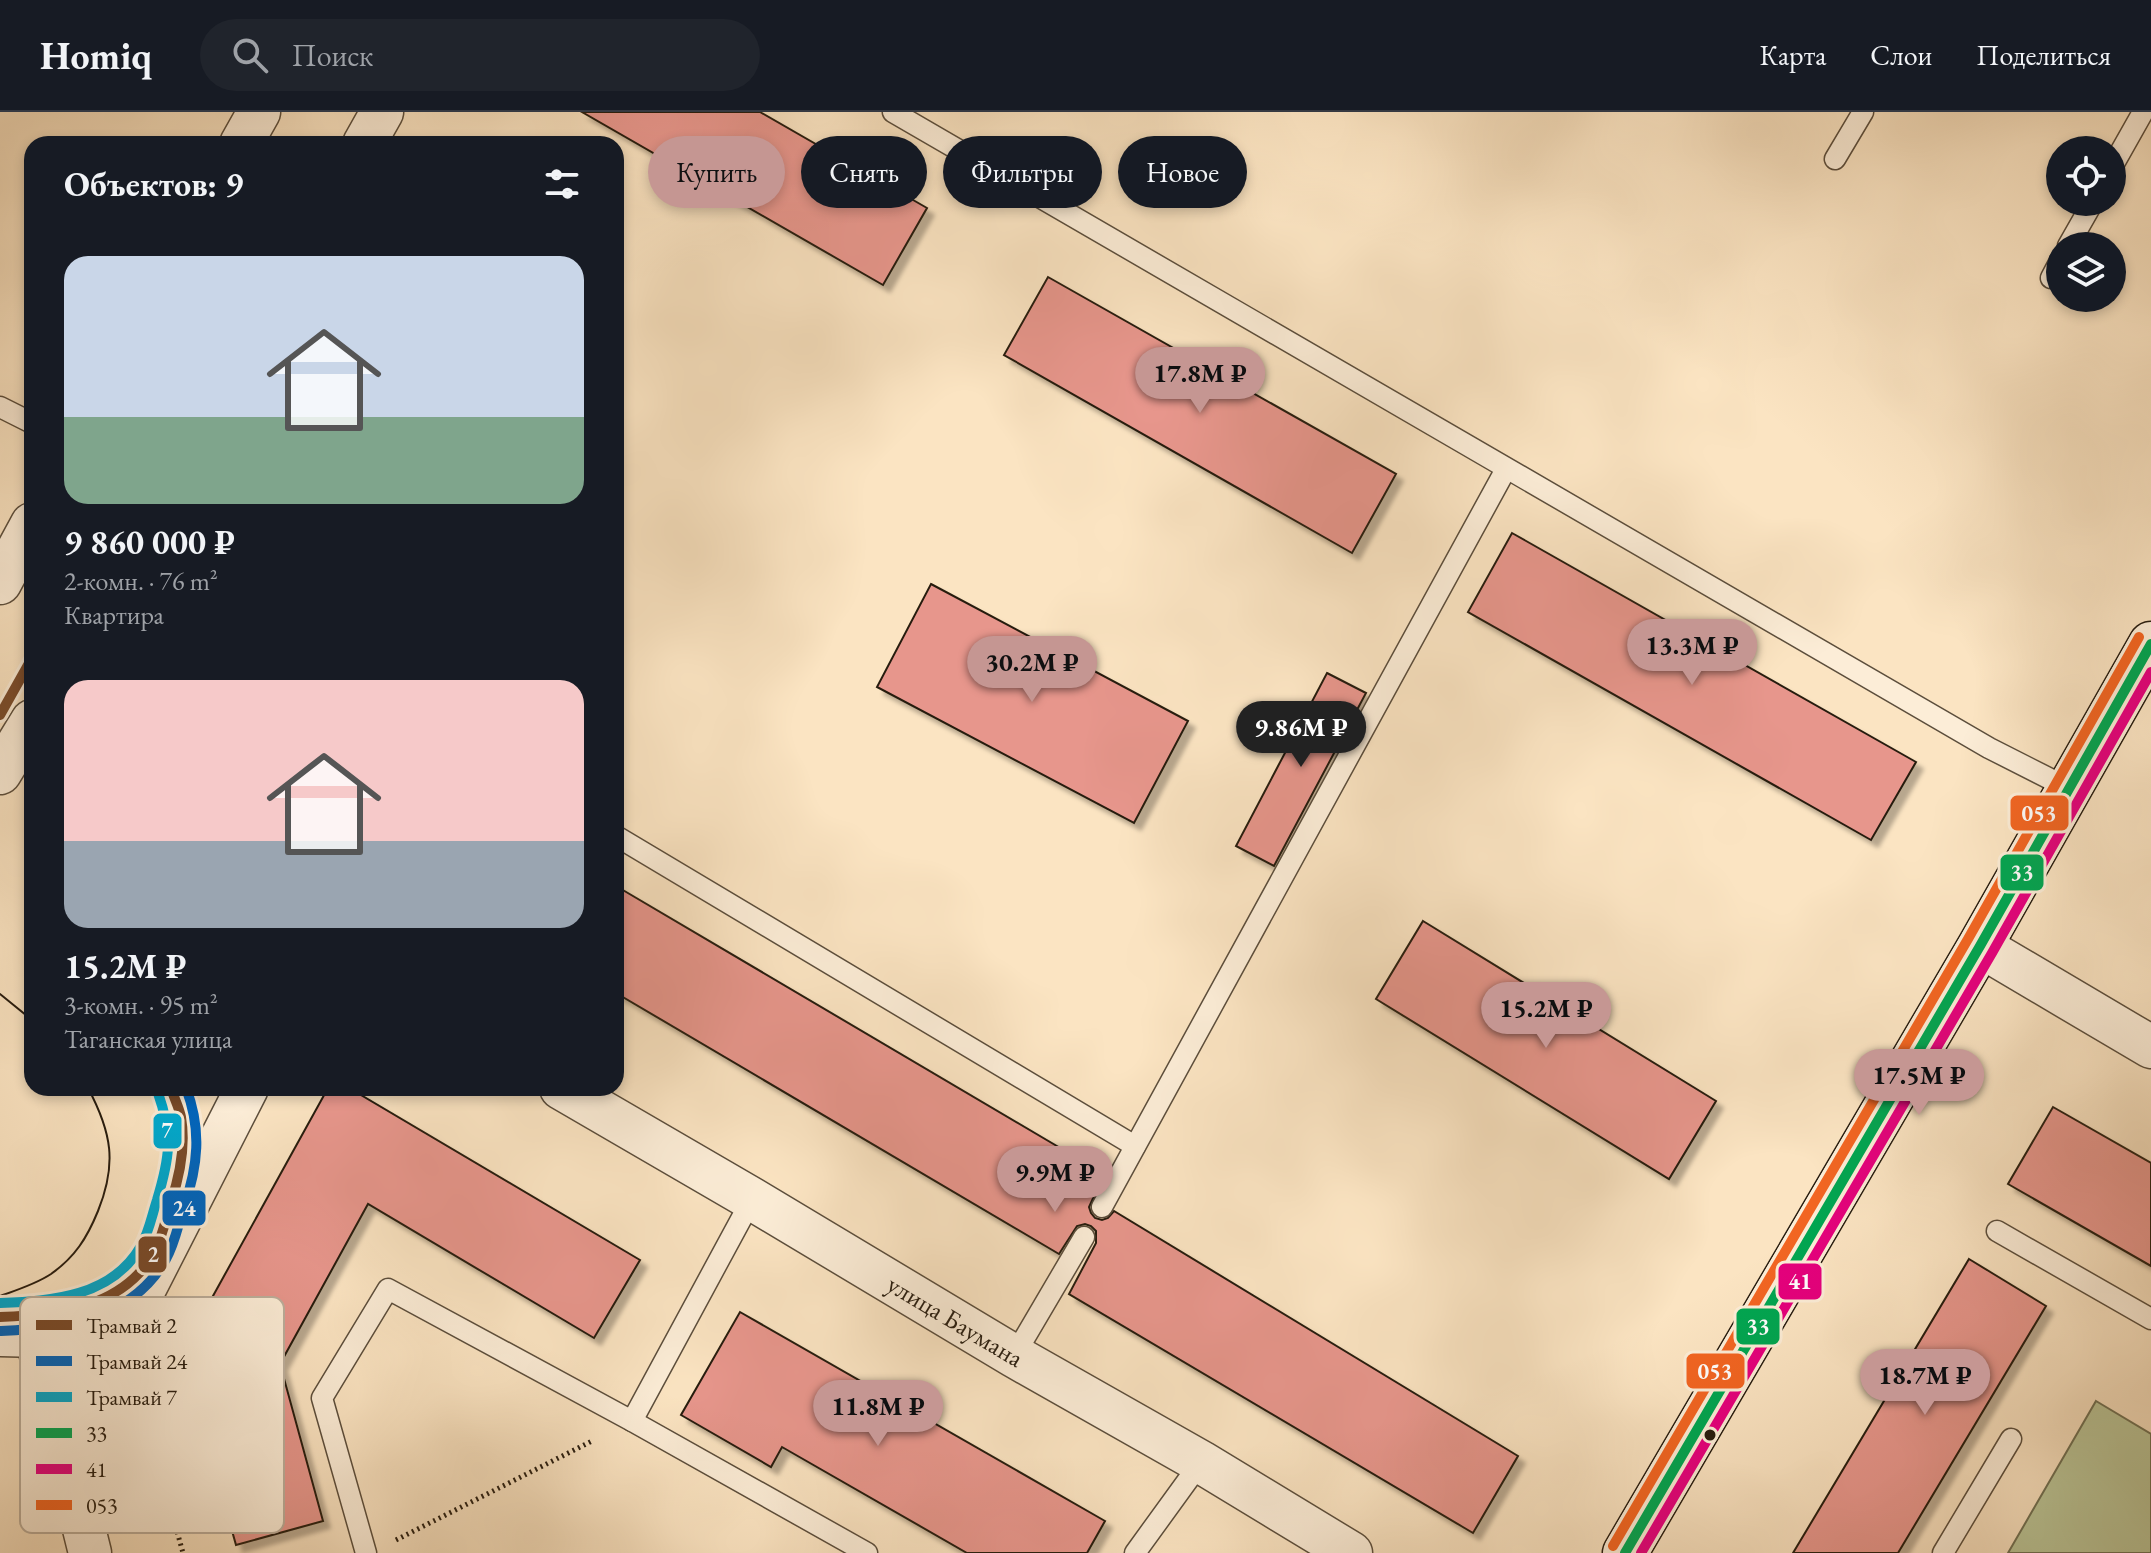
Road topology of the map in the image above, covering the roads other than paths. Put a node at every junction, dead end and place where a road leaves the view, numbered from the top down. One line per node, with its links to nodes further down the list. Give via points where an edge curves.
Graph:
1 (259, 112): 6 (street)
2 (382, 112): 7 (street)
3 (893, 112): 12 (lane)
4 (1863, 112): 9 (lane)
5 (2143, 112): 8 (lane)
6 (246, 136)
7 (368, 136)
8 (2126, 142)
9 (1835, 159)
10 (0, 407): 11 (lane)
11 (24, 419)
12 (1506, 469): 16 (lane, via 1989,748); 22 (lane)
13 (24, 539): 14 (street)
14 (0, 583)
15 (2151, 644): 16 (main road)
16 (2068, 788): 18 (main road)
17 (624, 841): 22 (lane)
18 (1980, 946): 19 (street); 39 (main road)
19 (2151, 1047)
20 (243, 1096): 27 (street)
21 (575, 1096): 23 (street, улица Баумана)
22 (1135, 1146): 24 (lane)
23 (752, 1199): 29 (street, улица Баумана); 30 (lane)
24 (1102, 1207)
25 (1997, 1231): 28 (lane)
26 (1084, 1237): 29 (lane)
27 (140, 1297)
28 (2151, 1319)
29 (1014, 1356): 32 (street, улица Баумана)
30 (632, 1421): 34 (lane, via 388,1289 322,1398); 36 (lane)
31 (2011, 1439): 40 (lane)
32 (1201, 1462): 37 (lane); 38 (street, улица Баумана)
33 (83, 1533): 35 (street)
34 (374, 1550)
35 (90, 1553)
36 (867, 1553)
37 (1135, 1553)
38 (1351, 1553)
39 (1625, 1553)
40 (1943, 1553)

